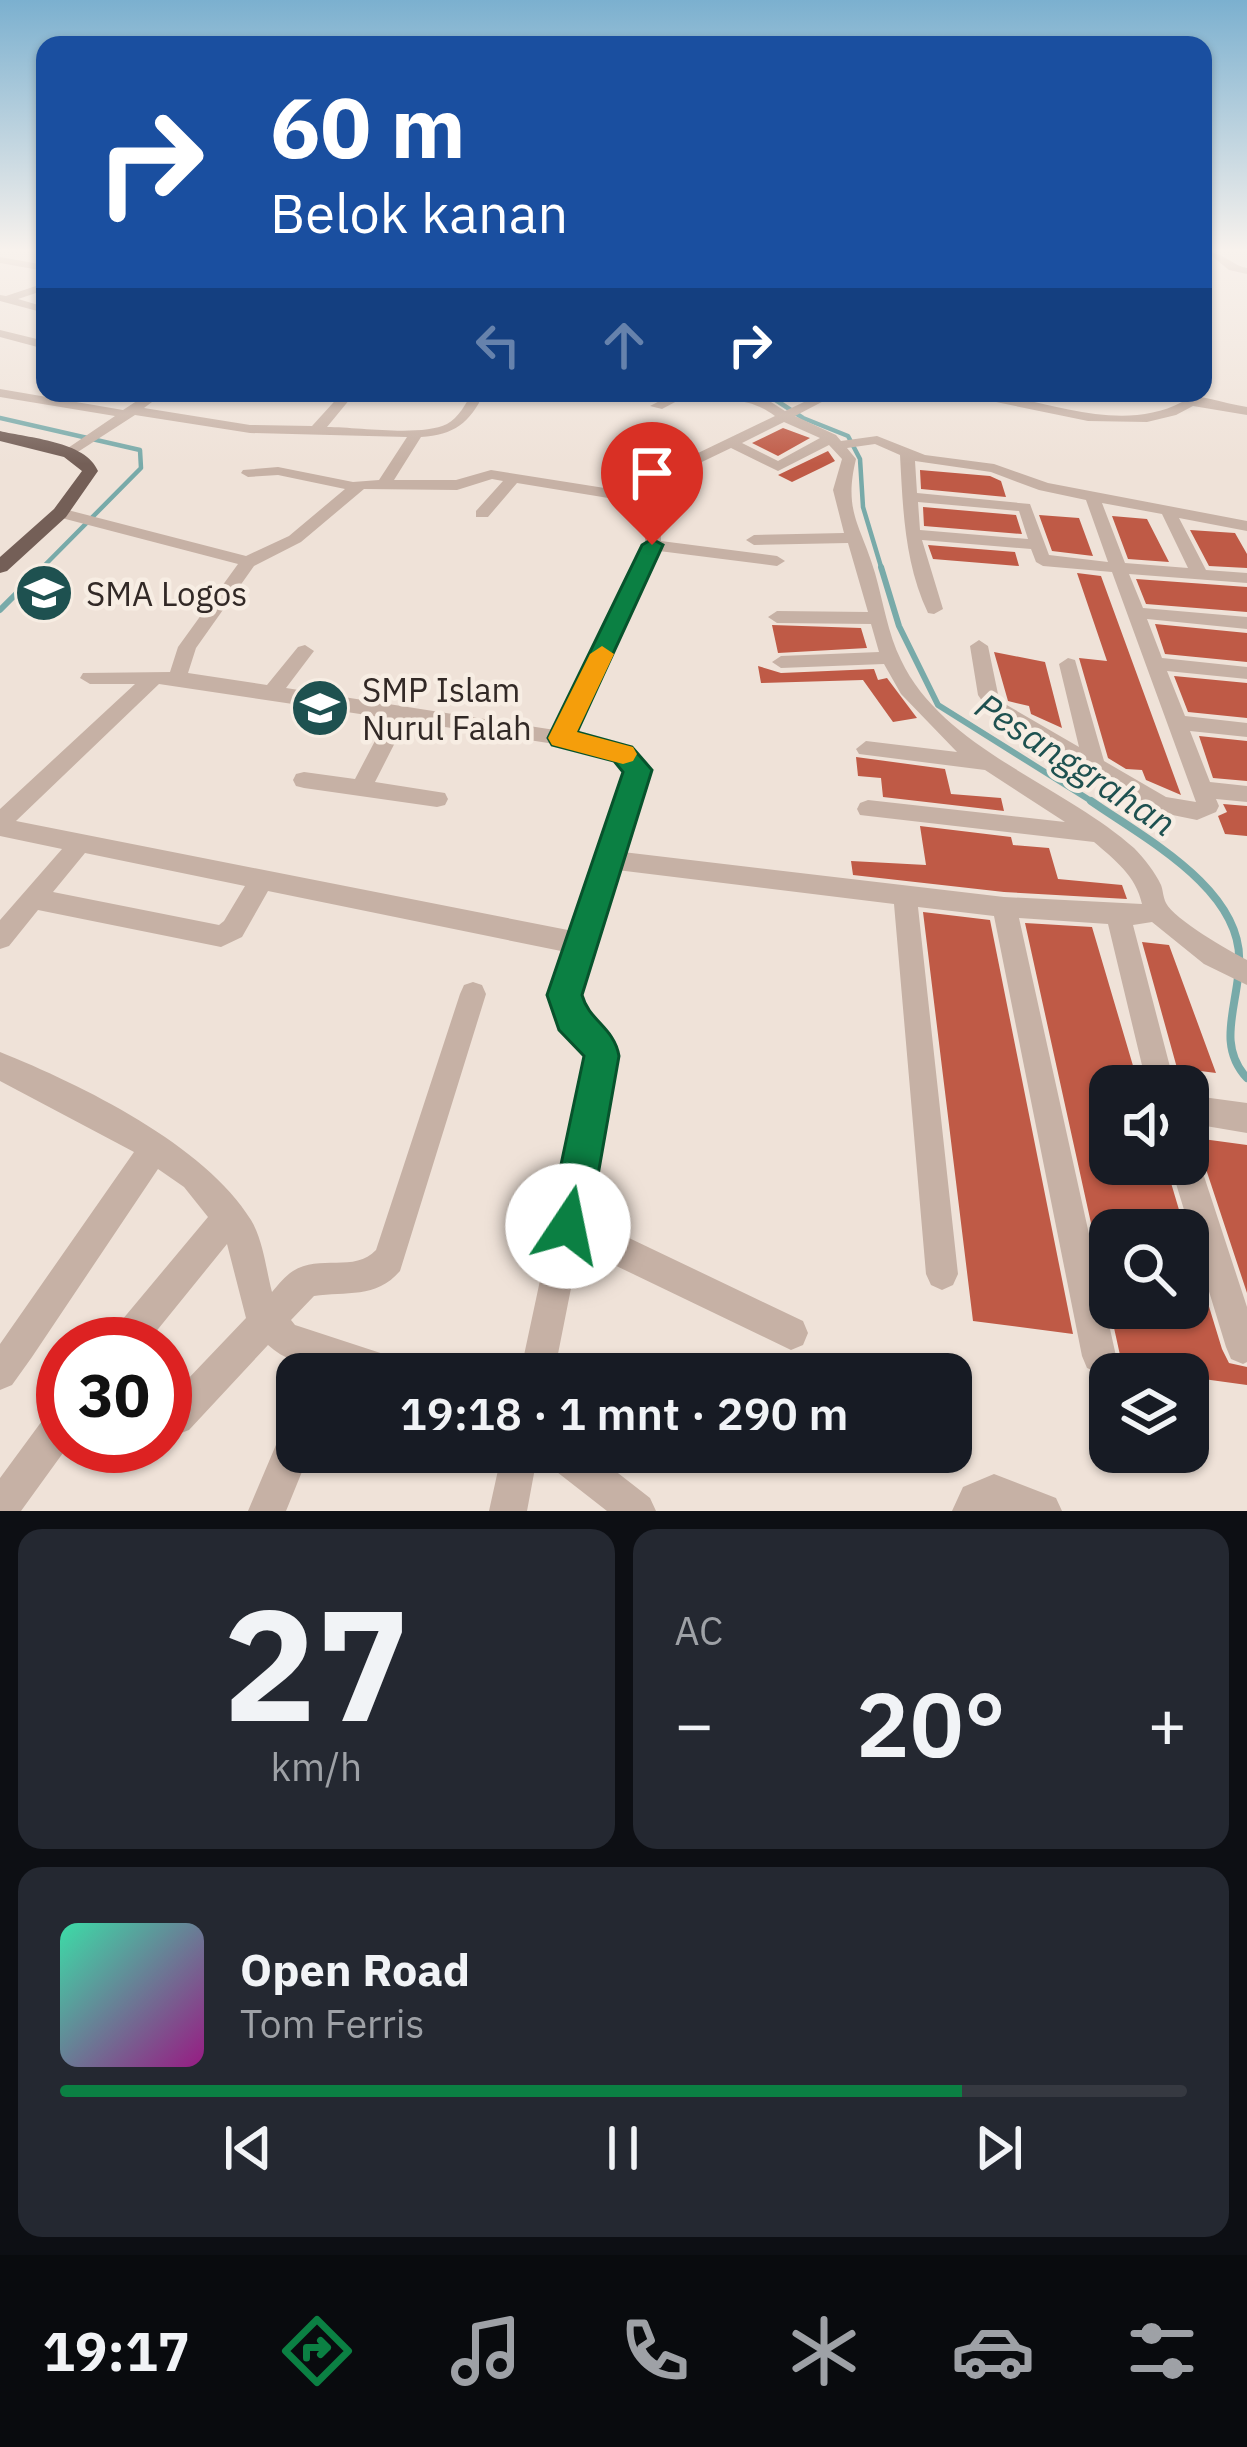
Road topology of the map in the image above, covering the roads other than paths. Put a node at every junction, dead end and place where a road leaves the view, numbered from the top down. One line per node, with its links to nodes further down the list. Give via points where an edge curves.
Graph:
1 (0, 393): 2 (street)
2 (36, 398)
3 (60, 402): 14 (street)
4 (143, 402): 14 (street)
5 (341, 402): 16 (street)
6 (474, 402): 17 (street, via 457,426)
7 (666, 402): 12 (street)
8 (766, 402): 15 (street)
9 (813, 402): 15 (street)
10 (1011, 402): 11 (street, via 1056,415 1144,415)
11 (1184, 402): 13 (street)
12 (657, 406)
13 (1247, 411)
14 (127, 412): 16 (street, via 240,428); 21 (street)
15 (789, 413): 19 (street); 20 (street)
16 (318, 428): 17 (street)
17 (417, 434): 25 (street)
18 (0, 436): 21 (main road)
19 (728, 441): 20 (street, via 778,466); 29 (street, via 682,464)
20 (846, 442): 22 (street, via 890,444); 35 (street, via 841,490)
21 (75, 449): 32 (main road, via 90,471)
22 (908, 454): 27 (street); 28 (street, via 994,468)
23 (248, 473): 26 (street)
24 (514, 477): 25 (street, via 491,474 451,486); 29 (street); 31 (street)
25 (386, 481): 26 (street)
26 (355, 487): 40 (street, via 295,539)
27 (907, 497): 34 (street); 37 (street, via 1025,507)
28 (1093, 499): 30 (street); 41 (street)
29 (653, 500): 38 (street)
30 (1169, 513): 33 (street); 43 (street)
31 (482, 514)
32 (69, 515): 40 (street); 42 (main road)
33 (1247, 527)
34 (912, 534): 37 (street); 45 (street)
35 (853, 538): 36 (street); 48 (street)
36 (754, 540)
37 (1036, 544): 41 (street, via 1045,561)
38 (652, 545): 39 (street); 63 (street)
39 (777, 561)
40 (248, 562): 58 (street)
41 (1120, 566): 43 (street); 46 (street)
42 (0, 567)
43 (1199, 573): 44 (street)
44 (1247, 578)
45 (934, 609)
46 (1137, 613): 49 (street); 55 (street)
47 (777, 617): 48 (street)
48 (879, 618): 52 (street)
49 (1247, 623)
50 (979, 646): 66 (street, via 998,709)
51 (305, 651): 59 (street)
52 (890, 658): 53 (street); 65 (street, via 939,726)
53 (781, 662)
54 (1068, 664): 66 (street)
55 (1156, 664): 56 (street); 61 (street)
56 (1247, 673)
57 (90, 678): 58 (street)
58 (165, 678): 59 (street); 73 (street)
59 (271, 694): 60 (street)
60 (398, 716): 63 (street); 68 (street)
61 (1179, 723): 62 (street); 69 (street)
62 (1247, 730)
63 (561, 738): 76 (street, via 623,754 638,770)
64 (866, 749): 65 (street)
65 (990, 764): 74 (street)
66 (1094, 764): 69 (street, via 1177,810 1204,809)
67 (304, 780): 68 (street)
68 (362, 788): 71 (street)
69 (1202, 789): 70 (street)
70 (1247, 794)
71 (437, 799)
72 (868, 809): 74 (street)
73 (0, 825): 75 (street)
74 (1102, 835): 81 (street, via 1150,887)
75 (82, 842): 77 (street); 79 (street)
76 (610, 860): 78 (street); 84 (street)
77 (263, 878): 79 (street, via 221,936); 84 (street)
78 (905, 896): 80 (street); 95 (street)
79 (35, 899): 83 (street)
80 (1004, 907): 82 (street); 102 (street)
81 (1155, 910): 82 (street); 85 (street)
82 (1118, 914): 87 (street)
83 (0, 938)
84 (581, 944): 94 (street, via 565,1005 602,1056)
85 (1247, 973)
86 (472, 994): 97 (street, via 389,1260 364,1279 310,1278)
87 (1156, 1065)
88 (0, 1066): 91 (street)
89 (1209, 1112): 90 (street)
90 (1247, 1118)
91 (154, 1149): 93 (street, via 195,1176); 103 (street)
92 (1192, 1185): 99 (street)
93 (230, 1216): 96 (street); 97 (street)
94 (568, 1226): 98 (street); 101 (street)
95 (943, 1274)
96 (146, 1317)
97 (266, 1323): 100 (street); 104 (street)
98 (791, 1333)
99 (1243, 1347)
100 (309, 1353)
101 (541, 1353)
102 (1099, 1353)
103 (0, 1372)
104 (192, 1400)
105 (36, 1459): 109 (street)
106 (283, 1473): 110 (street)
107 (516, 1473): 111 (street)
108 (588, 1473): 112 (street)
109 (0, 1508)
110 (267, 1511)
111 (508, 1511)
112 (637, 1511)
113 (971, 1511): 114 (street, via 994,1493)
114 (1043, 1511)

